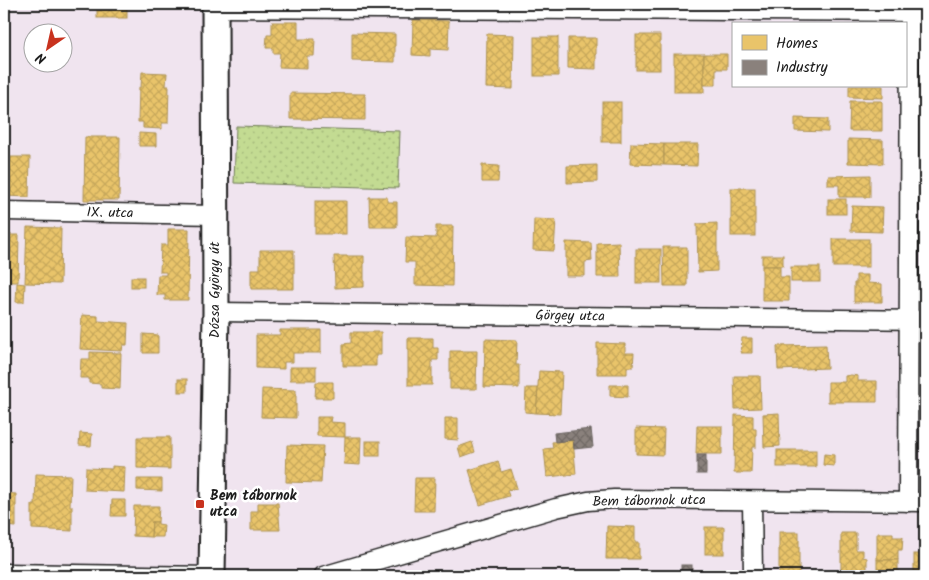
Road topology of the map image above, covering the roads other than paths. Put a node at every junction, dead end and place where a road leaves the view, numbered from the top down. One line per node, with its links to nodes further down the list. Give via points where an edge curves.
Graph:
1 (215, 6): 2 (street); 4 (street, Dózsa György út)
2 (915, 9): 6 (street)
3 (4, 211): 4 (street, IX. utca)
4 (216, 215): 5 (street, Dózsa György út)
5 (216, 312): 6 (street, Görgey utca); 11 (street, Dózsa György út)
6 (907, 320): 7 (street, Görgey utca); 9 (street)
7 (925, 320)
8 (752, 501): 9 (street, Bem tábornok utca); 12 (street, Bem tábornok utca, via 588,501); 13 (street)
9 (916, 502)
10 (4, 573): 11 (street)
11 (212, 576)
12 (323, 576)
13 (752, 576)

